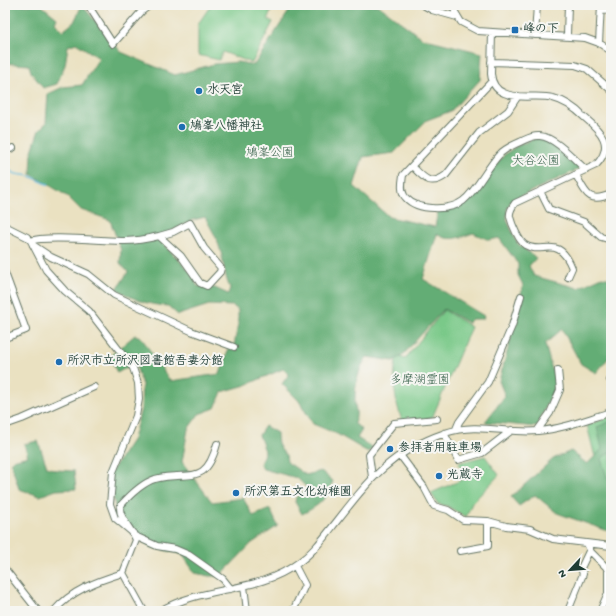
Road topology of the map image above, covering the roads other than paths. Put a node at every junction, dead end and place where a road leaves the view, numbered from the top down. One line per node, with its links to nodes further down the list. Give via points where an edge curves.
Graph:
1 (88, 5): 2 (street, via 113,44)
2 (150, 5)
3 (423, 5): 10 (street)
4 (454, 5): 10 (street)
5 (527, 5): 6 (street)
6 (537, 5): 12 (street)
7 (568, 5): 13 (street)
8 (601, 8): 9 (street); 14 (street)
9 (611, 11)
10 (457, 17): 11 (street, via 472,30)
11 (492, 33): 12 (street); 16 (street)
12 (535, 35): 13 (street)
13 (566, 35): 14 (street)
14 (599, 43): 15 (street)
15 (611, 51)
16 (491, 62): 17 (street); 18 (street, via 575,65 587,69)
17 (492, 81): 19 (street, via 503,93); 22 (street)
18 (611, 90)
19 (518, 96): 22 (street, via 508,111 480,134 442,178 430,181); 23 (street, via 547,96 561,100 570,104 599,130 605,142 604,153 596,165)
20 (13, 148): 21 (street)
21 (5, 151)
22 (412, 166): 23 (street, via 403,175 401,185 405,197 412,202 438,208 450,208 464,200 500,154 531,137 550,138)
23 (586, 170): 24 (street)
24 (576, 175): 25 (street); 26 (street, via 586,193 592,198 602,198)
25 (540, 191): 29 (street, via 549,210 584,222 600,237); 32 (street, via 515,203 510,217 521,241 526,245 551,247 560,250 568,258 572,268)
26 (611, 194)
27 (5, 226): 30 (street, via 27,237)
28 (159, 236): 28 (street, via 181,256 200,283 207,286 220,272 221,268 204,248 190,223); 30 (street, via 126,241 35,239)
29 (611, 240)
30 (32, 243): 35 (street, via 51,258 88,274 114,295 191,331); 49 (street, via 52,278 89,312 133,368 138,383 139,399 136,416 113,472 110,504 115,518)
31 (5, 273): 34 (street, via 26,330)
32 (568, 277)
33 (521, 296): 41 (street, via 512,326 488,382)
34 (5, 338)
35 (234, 347)
36 (558, 370): 43 (street, via 560,390 550,413)
37 (94, 387): 40 (street)
38 (611, 412): 43 (street)
39 (437, 419): 47 (street, via 394,423 369,456)
40 (5, 425)
41 (456, 429): 42 (street, via 481,427); 44 (street)
42 (512, 430): 43 (street); 44 (street, via 482,453 458,460)
43 (537, 431)
44 (444, 433): 46 (street)
45 (217, 444): 49 (street, via 209,467 203,472 154,480 124,501 120,510)
46 (400, 455): 47 (street); 48 (street, via 424,487 434,506 448,510 463,520)
47 (372, 477): 53 (street, via 316,547)
48 (488, 521): 51 (street, via 530,529 553,539 584,542); 52 (street, via 488,546)
49 (134, 535): 55 (street, via 136,543); 57 (street, via 158,546 184,552 223,579)
50 (611, 546): 51 (street)
51 (589, 547): 64 (street, via 581,568 583,574); 65 (street, via 608,569 608,593)
52 (460, 551)
53 (295, 566): 56 (street, via 272,579); 63 (street, via 305,585)
54 (5, 569): 58 (street)
55 (123, 572): 59 (street, via 76,592); 60 (street)
56 (244, 586): 57 (street); 62 (street)
57 (230, 589): 61 (street, via 197,596)
58 (38, 611)
59 (54, 611)
60 (144, 611)
61 (160, 611)
62 (247, 611)
63 (293, 611)
64 (568, 611)
65 (600, 611)

